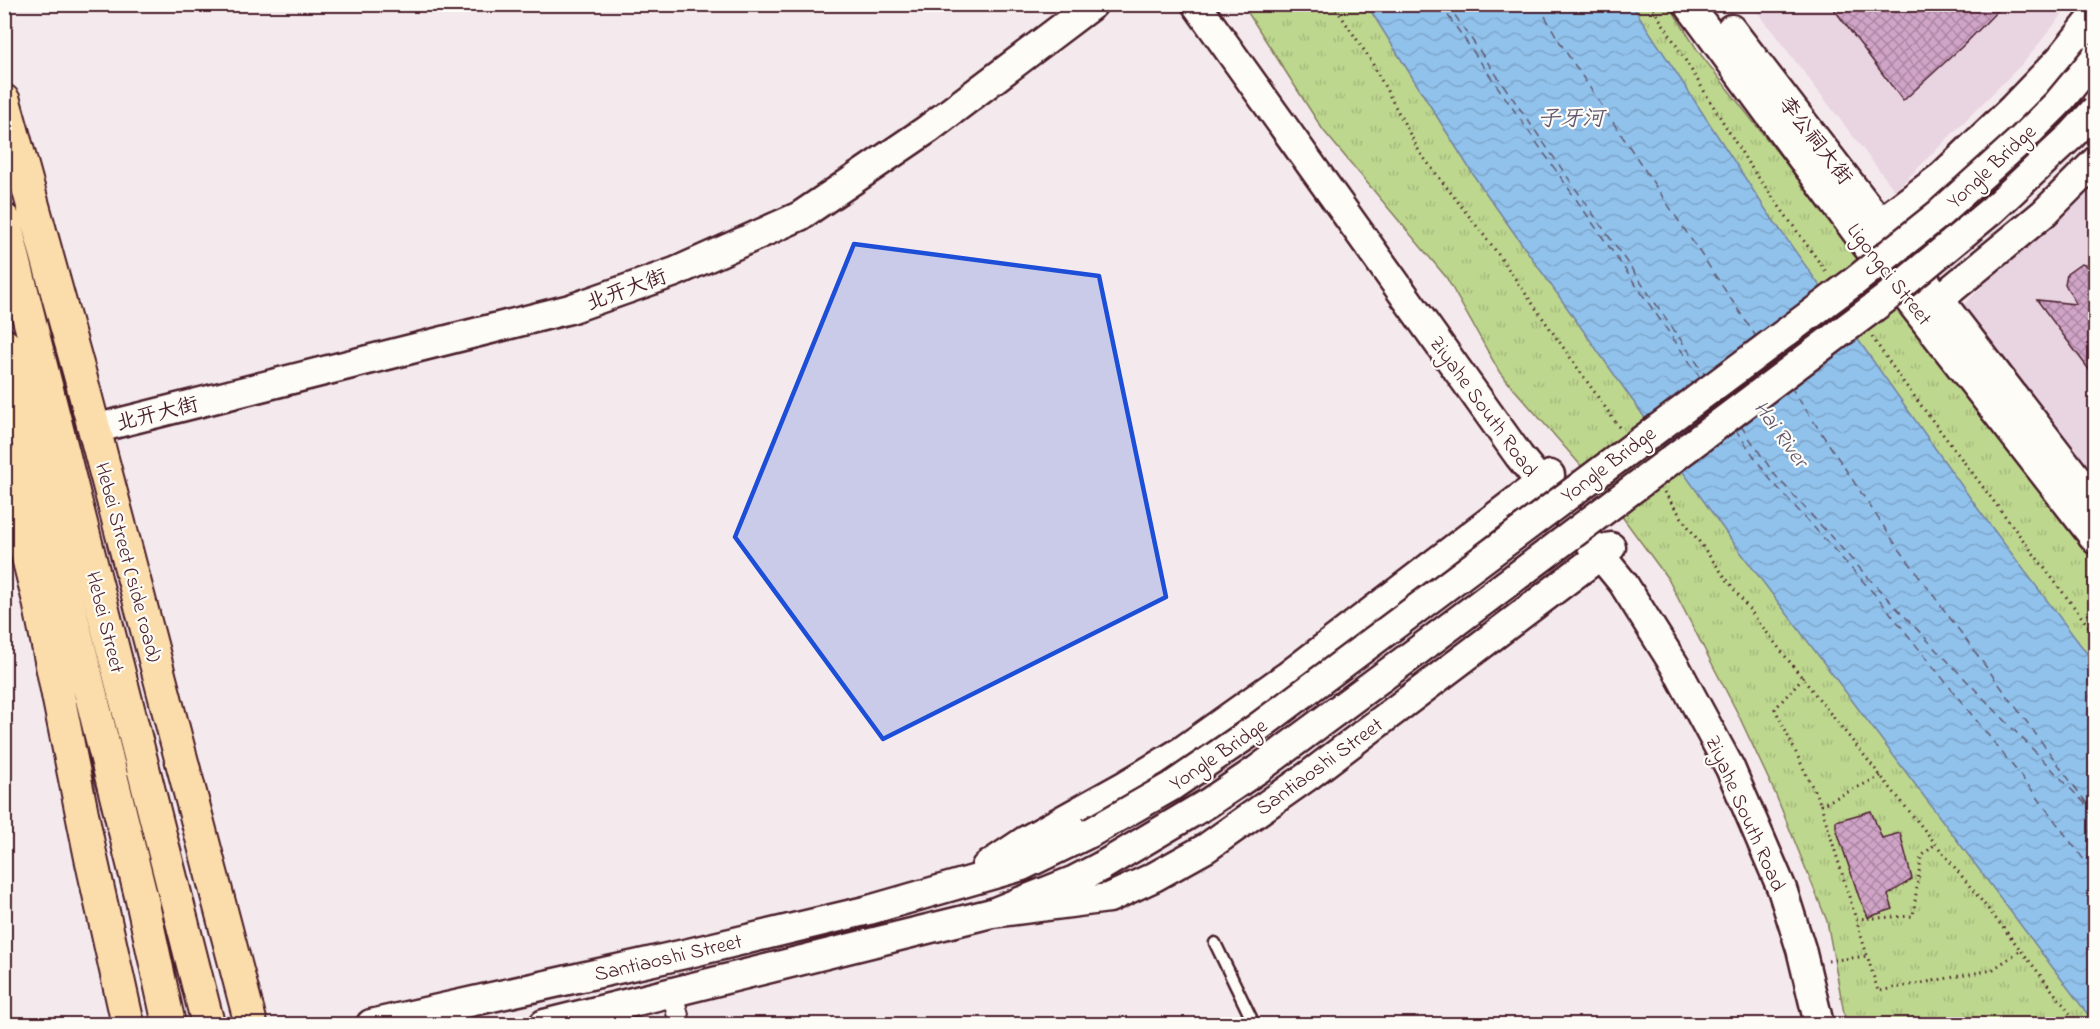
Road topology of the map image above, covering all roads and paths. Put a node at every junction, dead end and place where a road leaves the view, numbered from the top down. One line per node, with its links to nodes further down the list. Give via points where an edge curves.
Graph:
1 (1093, 4): 16 (main road, 北开大街, via 928,129 800,216 675,272 570,309)
2 (1196, 4): 19 (main road, Ziyahe South Road, via 1512,447)
3 (1216, 4): 19 (main road, Ziyahe South Road, via 1526,436)
4 (1333, 4): 17 (path, via 1370,59 1420,153 1500,256)
5 (1688, 4): 13 (main road, Ligongci Street)
6 (1712, 4): 13 (main road, 李公祠大街)
7 (2096, 14): 13 (main road, via 2060,59 1941,177)
8 (2096, 57): 27 (main road, Yongle Bridge, bridge, via 2021,140 1939,214 1855,281 1257,728 1172,786)
9 (4, 100): 16 (main road, Hebei Street (side road))
10 (2096, 109): 29 (main road, Yongle Bridge, bridge, via 1992,210 1885,299 1257,770)
11 (2096, 161): 14 (main road, via 2044,213)
12 (4, 220): 43 (main road, Hebei Street)
13 (1870, 229): 14 (main road, 李公祠大街)
14 (1930, 307): 21 (main road, 李公祠大街); 22 (main road, Ligongci Street)
15 (4, 345): 34 (main road, Hebei Street)
16 (94, 429): 38 (main road, Hebei Street (side road))
17 (1623, 433)
18 (4, 462): 40 (main road, via 39,601)
19 (1545, 478): 23 (main road, Ziyahe South Road); 30 (main road, Santiaoshi Street, via 1286,677 1182,751 1025,841)
20 (1663, 491): 24 (path)
21 (2096, 503)
22 (2096, 540)
23 (1606, 551): 31 (main road, Santiaoshi Street, via 1206,848 1109,898); 37 (main road, Ziyahe South Road, via 1633,572 1692,663 1743,757 1785,852); 50 (main road, Ziyahe South Road, via 1730,768 1782,890)
24 (1803, 677): 25 (path); 26 (path, via 1775,709)
25 (1882, 776): 26 (path); 28 (path)
26 (1821, 805): 32 (path)
27 (1090, 832): 30 (main road, Santiaoshi Street, via 1022,866)
28 (1935, 844): 32 (path, via 1921,857 1913,916); 35 (path)
29 (1102, 866): 31 (main road, Santiaoshi Street)
30 (964, 883): 46 (main road, Santiaoshi Street, via 689,953)
31 (992, 913): 39 (main road, Santiaoshi Street)
32 (1856, 919): 36 (path)
33 (1215, 943): 49 (lane)
34 (153, 949): 41 (main road, via 153,982); 42 (main road, Hebei Street)
35 (2021, 950): 36 (path, via 1992,970 1878,991); 52 (path)
36 (1868, 956): 37 (path)
37 (1821, 962): 51 (main road, Ziyahe South Road)
38 (241, 990): 44 (main road); 45 (main road, Hebei Street (side road))
39 (672, 992): 47 (main road, Santiaoshi Street); 48 (street)
40 (128, 1024)
41 (146, 1024)
42 (169, 1024)
43 (208, 1024)
44 (243, 1024)
45 (251, 1024)
46 (371, 1024)
47 (544, 1024)
48 (680, 1024)
49 (1254, 1024)
50 (1819, 1024)
51 (1835, 1024)
52 (2078, 1024)

